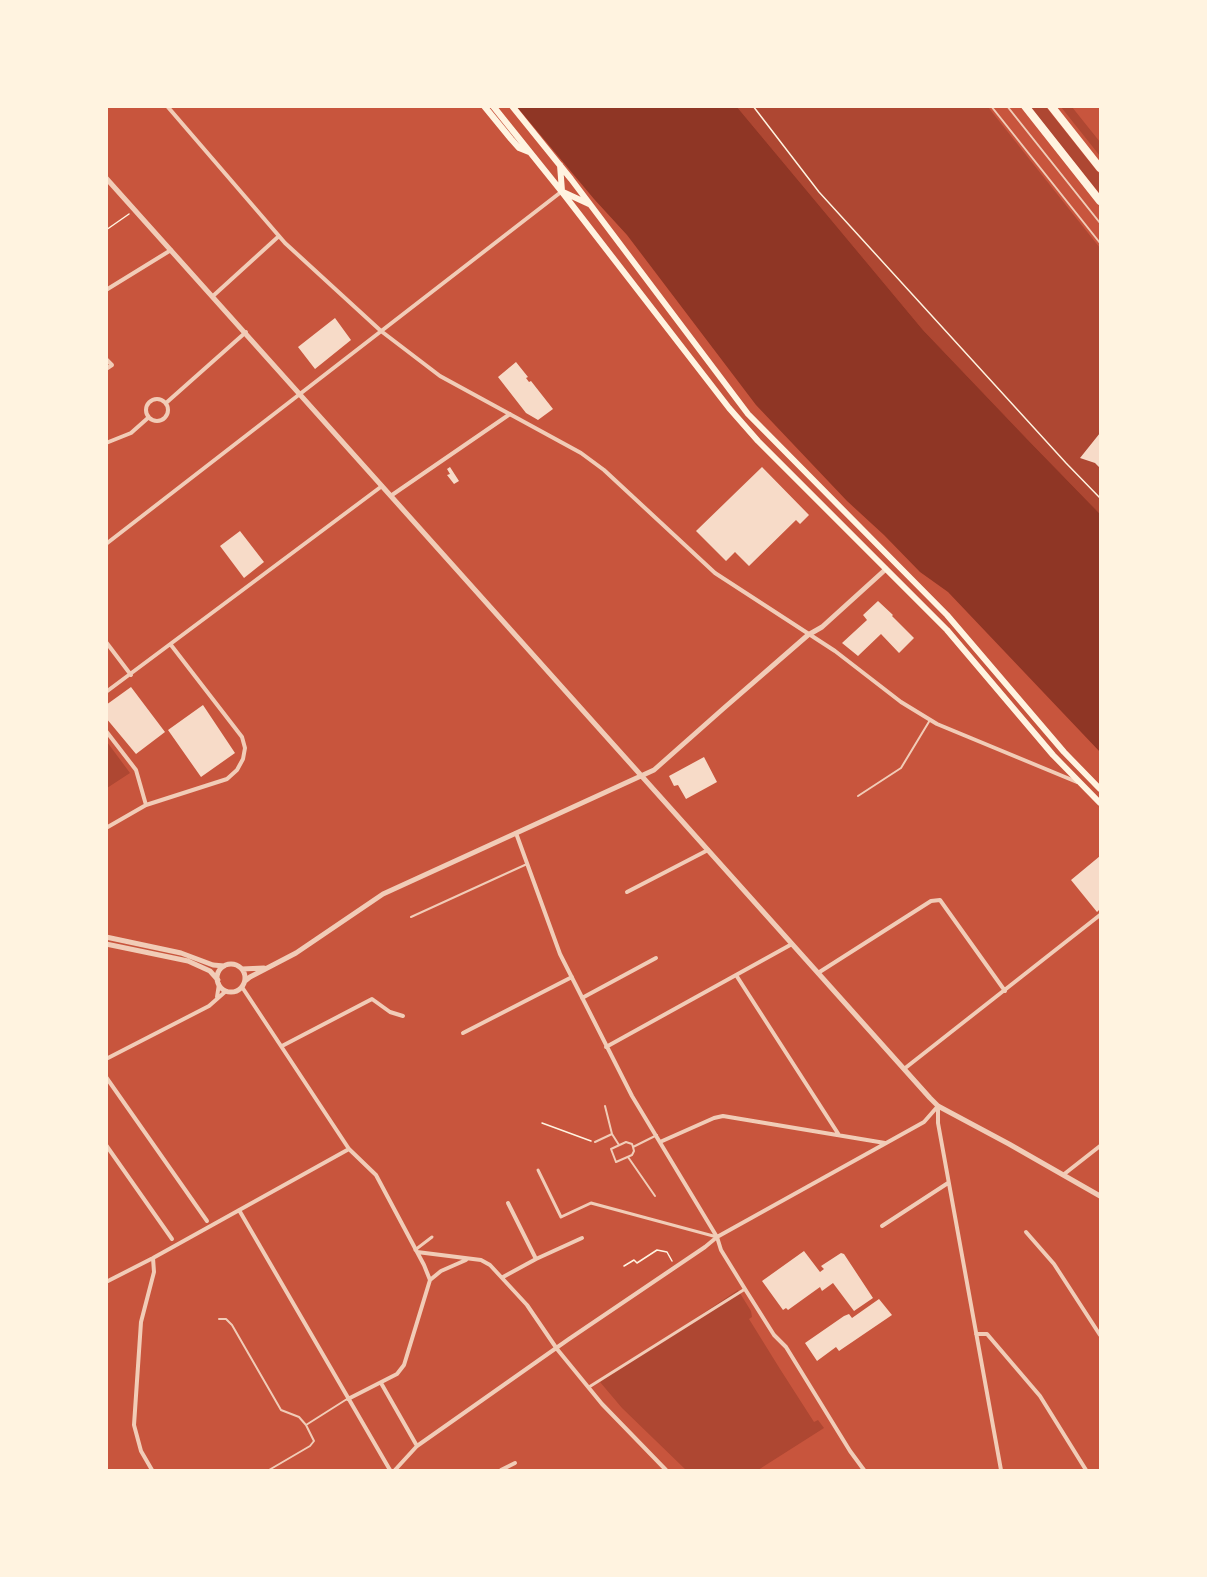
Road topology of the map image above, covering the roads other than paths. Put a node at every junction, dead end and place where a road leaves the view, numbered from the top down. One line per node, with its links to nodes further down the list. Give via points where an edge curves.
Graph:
1 (167, 106): 17 (street)
2 (484, 106): 9 (main road, via 519,148)
3 (493, 106): 9 (main road)
4 (512, 106): 10 (main road)
5 (991, 106): 18 (lane)
6 (1007, 106): 16 (lane)
7 (1025, 106): 14 (highway)
8 (1051, 106): 11 (highway)
9 (532, 154): 13 (main road)
10 (560, 165): 13 (main road); 15 (main road)
11 (1101, 168)
12 (106, 178): 19 (street)
13 (562, 192): 15 (main road); 22 (street); 34 (main road, via 758,441)
14 (1101, 201)
15 (591, 204): 34 (main road, via 748,414 877,546)
16 (1101, 223)
17 (279, 236): 21 (street); 22 (street)
18 (1101, 243)
19 (171, 250): 20 (street); 21 (street)
20 (106, 290)
21 (213, 296): 23 (street)
22 (381, 331): 26 (street); 28 (street, via 440,376)
23 (246, 332): 26 (street); 27 (street)
24 (106, 359): 25 (street, via 112,365)
25 (106, 369)
26 (301, 393): 31 (street); 33 (street)
27 (166, 403): 29 (street, via 168,411 164,418 158,421); 29 (street, via 160,399 151,401)
28 (510, 414): 32 (street); 35 (street, via 604,470 715,573)
29 (149, 417): 30 (street, via 130,433)
30 (106, 443)
31 (383, 485): 32 (street); 37 (street)
32 (392, 495): 42 (street)
33 (106, 544)
34 (890, 565): 35 (street, via 822,627); 43 (main road); 44 (main road, via 905,574 946,615 1064,752)
35 (808, 635): 40 (street); 42 (street)
36 (106, 642): 38 (street)
37 (171, 645): 38 (street); 47 (street, via 242,737 245,748 237,770 227,779)
38 (131, 675): 39 (street)
39 (106, 692)
40 (930, 720): 43 (street); 45 (lane, via 901,768)
41 (106, 731): 47 (street, via 136,770)
42 (643, 777): 49 (street); 50 (street)
43 (1081, 784): 46 (main road)
44 (1101, 789)
45 (858, 796)
46 (1101, 803)
47 (146, 805): 48 (street)
48 (106, 828)
49 (516, 833): 51 (street); 60 (street, via 383,894)
50 (708, 850): 52 (street); 57 (street)
51 (527, 864): 54 (lane); 64 (street)
52 (627, 892)
53 (1101, 915): 68 (street)
54 (411, 917)
55 (106, 937): 59 (street)
56 (106, 944): 65 (street, via 188,961 210,971)
57 (793, 944): 62 (street); 63 (street)
58 (656, 958): 70 (street)
59 (224, 966): 61 (street, via 234,964); 65 (street)
60 (272, 966): 61 (street); 66 (street)
61 (242, 969): 66 (street)
62 (818, 973): 68 (street, via 931,901 940,900); 76 (street)
63 (736, 975): 74 (street); 82 (street)
64 (572, 977): 70 (street); 72 (street)
65 (218, 982): 67 (street); 69 (street)
66 (243, 984): 67 (street, via 236,991); 73 (street)
67 (226, 991): 69 (street)
68 (1005, 991): 76 (street)
69 (217, 998): 75 (street, via 209,1006)
70 (582, 998): 74 (street)
71 (403, 1016): 73 (street, via 372,999)
72 (464, 1033)
73 (282, 1046): 90 (street)
74 (606, 1047): 81 (street)
75 (106, 1059)
76 (904, 1069): 79 (street)
77 (106, 1077): 99 (street)
78 (604, 1106): 80 (lane)
79 (938, 1106): 85 (street, via 924,1122); 93 (street); 94 (street)
80 (612, 1134): 83 (lane); 87 (lane)
81 (657, 1135): 84 (street); 89 (lane)
82 (840, 1136): 84 (street, via 723,1116); 85 (street)
83 (595, 1142)
84 (660, 1142): 103 (street)
85 (886, 1143): 103 (street)
86 (106, 1145): 105 (street)
87 (619, 1145): 89 (lane, via 629,1143); 91 (lane, via 611,1149 616,1162)
88 (1101, 1146): 93 (street)
89 (633, 1147): 91 (lane, via 633,1155)
90 (349, 1149): 98 (street); 106 (street, via 376,1175)
91 (628, 1157): 95 (lane)
92 (538, 1170): 103 (street, via 561,1217 591,1203)
93 (1063, 1175): 96 (street)
94 (948, 1183): 100 (street); 116 (street)
95 (655, 1196)
96 (1101, 1196)
97 (508, 1203): 109 (street)
98 (239, 1210): 99 (street); 120 (street)
99 (209, 1224): 107 (street)
100 (882, 1226)
101 (1026, 1232): 115 (street, via 1054,1264)
102 (432, 1237): 106 (street)
103 (717, 1237): 113 (street); 117 (street)
104 (582, 1238): 109 (street)
105 (172, 1239)
106 (416, 1251): 108 (street); 111 (street)
107 (153, 1258): 112 (street); 124 (street, via 141,1322 134,1414 141,1451)
108 (468, 1259): 110 (street, via 482,1260); 111 (street)
109 (536, 1259): 110 (street)
110 (503, 1277): 117 (street)
111 (430, 1280): 118 (street, via 404,1365)
112 (106, 1282)
113 (745, 1289): 119 (street); 130 (street)
114 (219, 1319): 121 (lane, via 232,1325 281,1410 299,1417)
115 (1100, 1332)
116 (976, 1334): 131 (street); 132 (street, via 987,1334 1040,1396)
117 (557, 1349): 119 (street); 122 (street)
118 (381, 1383): 120 (street); 122 (street)
119 (588, 1388): 129 (street)
120 (348, 1399): 121 (lane); 126 (street)
121 (306, 1425): 125 (lane, via 314,1441 310,1446)
122 (417, 1446): 127 (street)
123 (515, 1463): 128 (street)
124 (152, 1470)
125 (269, 1470)
126 (390, 1470)
127 (395, 1470)
128 (501, 1470)
129 (666, 1470)
130 (864, 1470)
131 (1002, 1470)
132 (1086, 1470)

